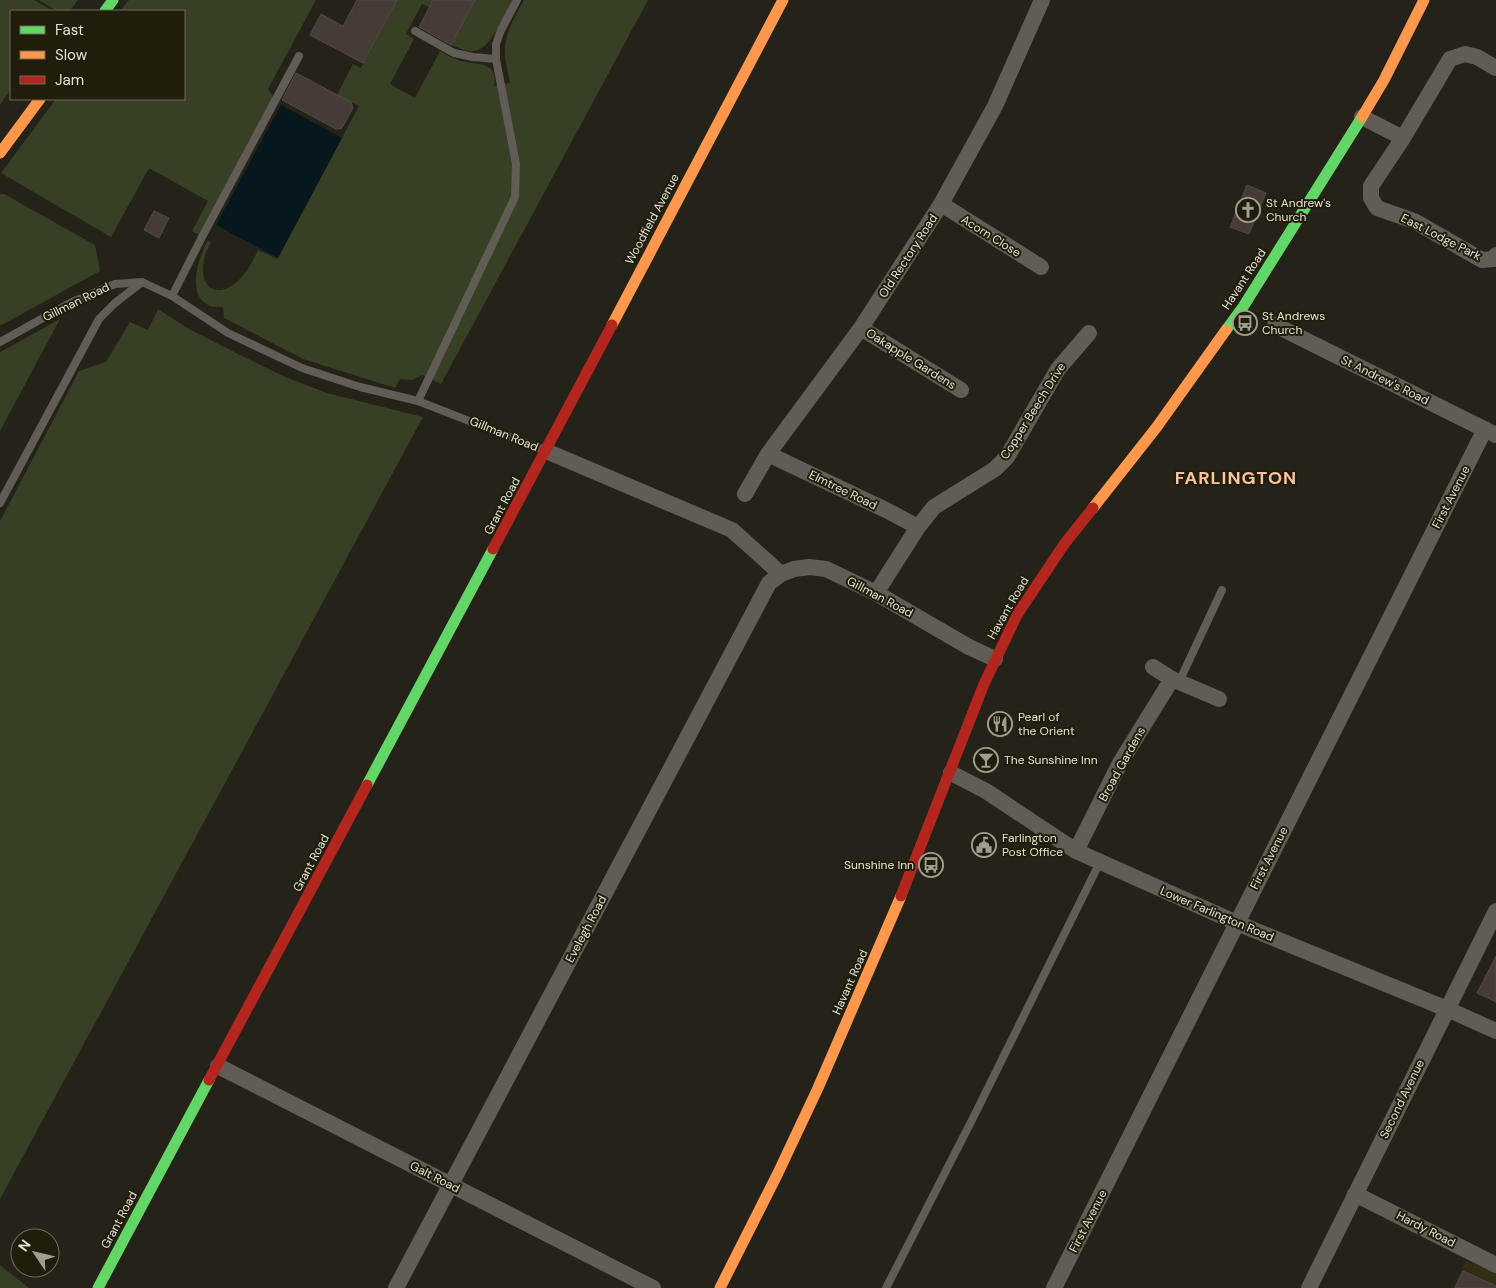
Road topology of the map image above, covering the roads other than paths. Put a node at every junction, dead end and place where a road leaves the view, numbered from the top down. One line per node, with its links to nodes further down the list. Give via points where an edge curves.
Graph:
1 (113, 0): 6 (main road)
2 (518, 0): 9 (lane, via 501,30 496,44)
3 (783, 0): 27 (main road, Woodfield Avenue)
4 (1042, 0): 15 (street, Old Rectory Road, via 995,106)
5 (1419, 1): 12 (main road, Havant Road, via 1384,80)
6 (105, 10)
7 (415, 31): 9 (lane, via 454,52)
8 (299, 56): 19 (lane)
9 (496, 59): 25 (lane, via 516,164 515,197)
10 (1496, 68): 13 (street, East Lodge Park, via 1465,54 1450,59)
11 (39, 100): 14 (main road)
12 (1362, 117): 13 (street); 35 (main road, Havant Road, via 1243,307 1162,420 1061,550 1017,616)
13 (1403, 138): 16 (street, East Lodge Park, via 1372,186 1371,198 1377,208 1414,221 1482,260)
14 (0, 153)
15 (941, 204): 17 (street, Acorn Close); 21 (street, Old Rectory Road)
16 (1496, 256)
17 (1040, 267)
18 (142, 282): 19 (lane, Gillman Road); 23 (lane, Gillman Road, via 115,284 70,303); 30 (lane, via 99,319)
19 (172, 296): 25 (lane, Gillman Road, via 228,333 302,368)
20 (1275, 325): 26 (street, St Andrew's Road)
21 (861, 328): 24 (street, Oakapple Gardens); 28 (street, Old Rectory Road)
22 (1089, 333): 31 (street, Copper Beech Drive, via 1058,369 995,469 934,507)
23 (0, 342)
24 (961, 390)
25 (418, 401): 27 (lane, Gillman Road)
26 (1491, 432): 43 (street, First Avenue)
27 (546, 451): 32 (street, Gillman Road, via 732,530); 46 (main road, Grant Road)
28 (768, 454): 29 (street, Old Rectory Road); 31 (street, Elmtree Road)
29 (745, 494)
30 (0, 503)
31 (918, 527): 34 (street, Copper Beech Drive)
32 (781, 574): 34 (street, Gillman Road, via 809,567 826,569); 47 (street, Evelegh Road, via 770,583)
33 (1222, 590): 37 (lane)
34 (876, 593): 35 (street, Gillman Road)
35 (995, 659): 39 (main road, Havant Road)
36 (1153, 666): 37 (street)
37 (1176, 680): 38 (street); 40 (street, Broad Gardens, via 1120,763)
38 (1219, 699)
39 (951, 773): 40 (street, Lower Farlington Road, via 986,791); 54 (main road, Havant Road, via 818,1088)
40 (1076, 851): 41 (street, Lower Farlington Road)
41 (1100, 862): 43 (street, Lower Farlington Road); 55 (lane)
42 (1496, 911): 44 (street, Second Avenue)
43 (1236, 923): 44 (street, Lower Farlington Road); 56 (street, First Avenue)
44 (1447, 1009): 45 (street, Lower Farlington Road); 48 (street, Second Avenue)
45 (1496, 1031)
46 (218, 1066): 47 (street, Galt Road); 51 (main road, Grant Road)
47 (451, 1186): 52 (street, Evelegh Road); 53 (street, Galt Road)
48 (1355, 1194): 49 (street, Hardy Road); 57 (street, Second Avenue)
49 (1496, 1265)
50 (84, 1288): 51 (street)
51 (98, 1288)
52 (396, 1288)
53 (653, 1288)
54 (720, 1288)
55 (886, 1288)
56 (1054, 1288)
57 (1309, 1288)

